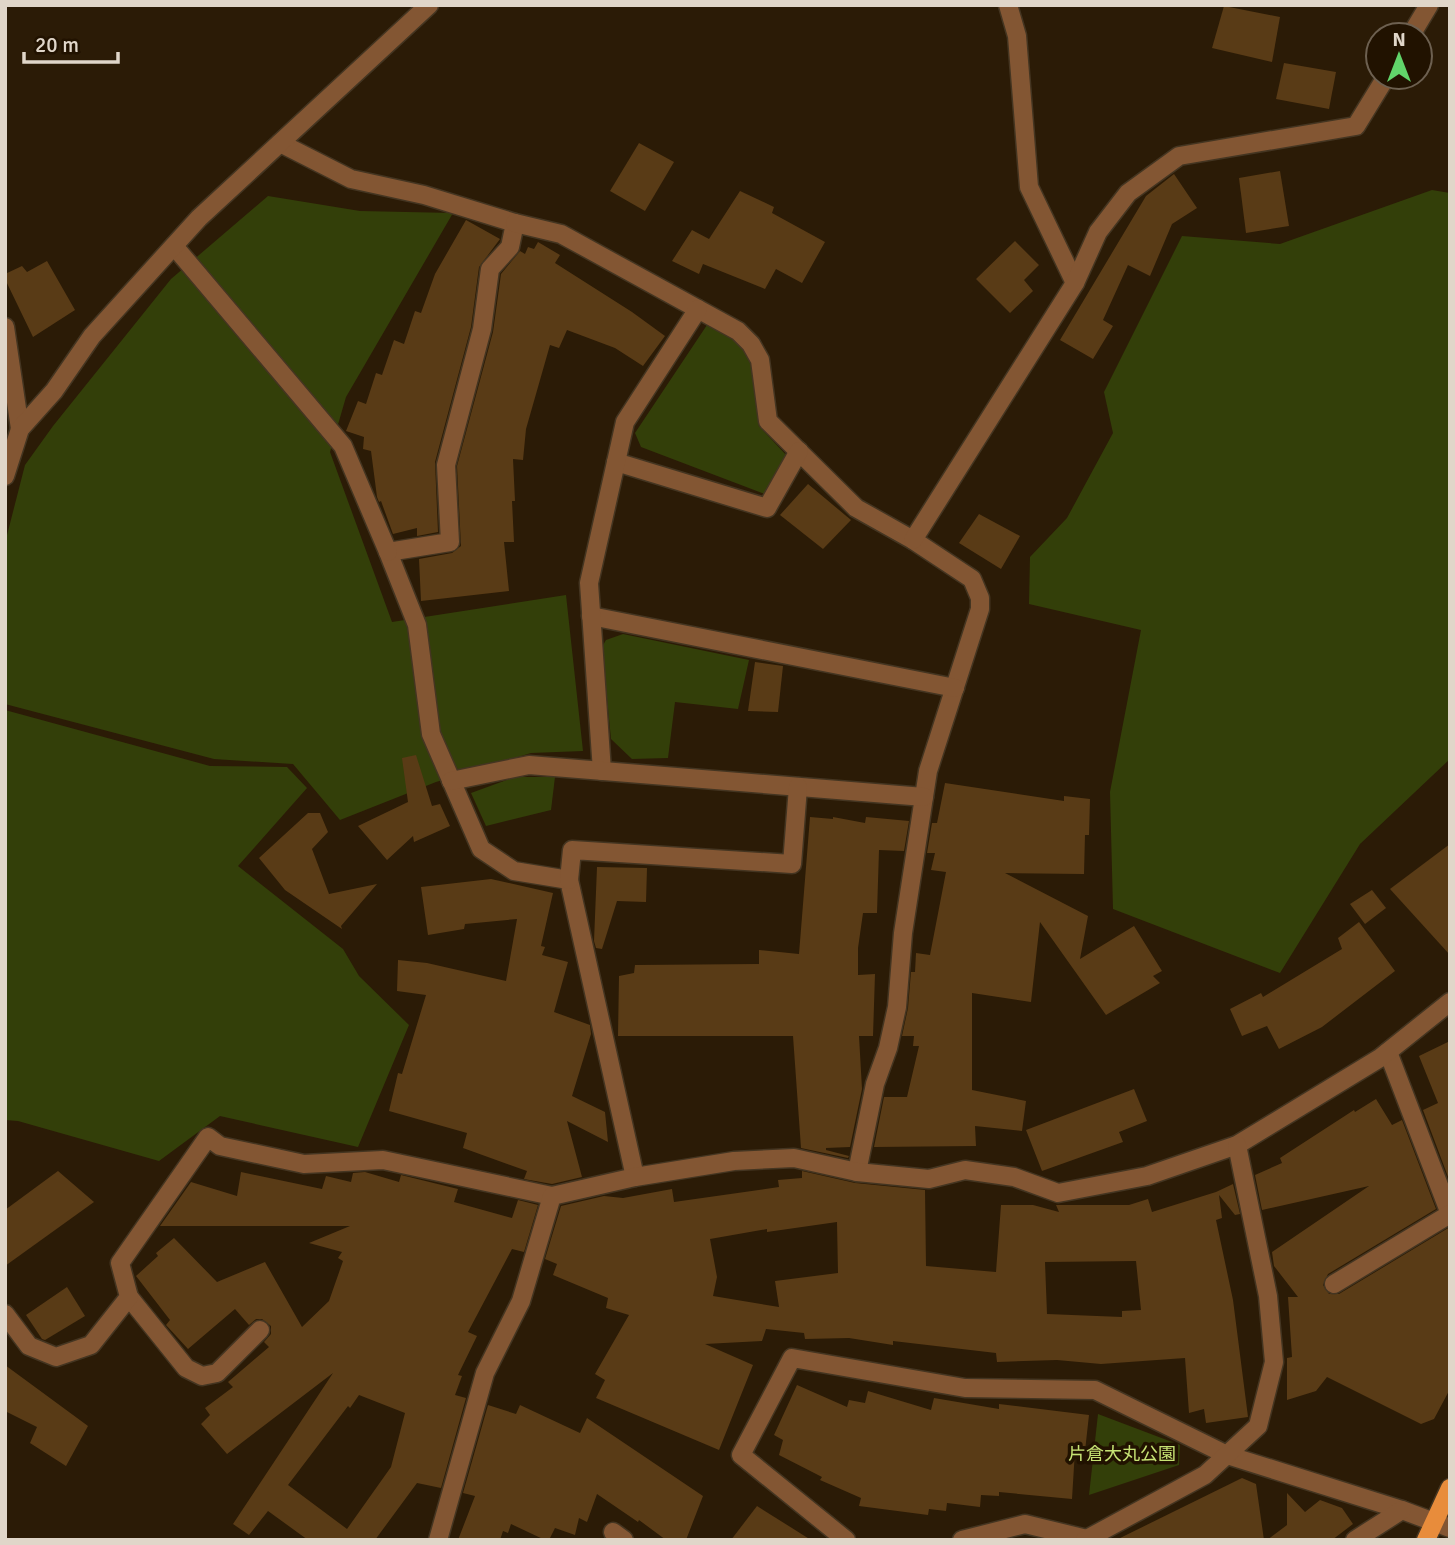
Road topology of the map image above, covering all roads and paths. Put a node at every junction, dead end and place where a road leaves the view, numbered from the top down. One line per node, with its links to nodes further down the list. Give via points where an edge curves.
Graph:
1 (429, 5): 6 (street)
2 (1008, 5): 9 (street, via 1017,36 1029,187)
3 (1429, 5): 4 (street)
4 (1419, 21)
5 (1377, 91): 9 (street, via 1356,126 1179,156 1128,194 1098,232)
6 (280, 143): 7 (street, via 351,179); 8 (street)
7 (515, 223): 10 (street, via 561,234); 17 (street, via 510,247 490,269 482,329 446,466 450,542)
8 (174, 246): 12 (street, via 92,336 54,391); 17 (street, via 343,446)
9 (1075, 284): 16 (street)
10 (698, 309): 13 (street, via 738,331 751,344 760,360 768,421); 14 (street, via 625,422)
11 (5, 327): 12 (street)
12 (20, 429): 15 (street)
13 (799, 451): 14 (street, via 767,508); 16 (street, via 856,508)
14 (616, 462): 18 (street, via 589,583)
15 (5, 476)
16 (912, 540): 19 (street, via 972,579 980,598)
17 (388, 552): 21 (street, via 417,625 431,734)
18 (591, 617): 19 (street); 20 (street)
19 (955, 688): 23 (street)
20 (602, 771): 21 (street, via 529,765); 22 (street)
21 (451, 781): 24 (street, via 481,849 514,871)
22 (799, 787): 23 (street); 24 (street, via 792,864 572,850)
23 (924, 797): 28 (street, via 897,1007)
24 (569, 880): 29 (street)
25 (1450, 1002): 26 (street)
26 (1388, 1052): 27 (street); 31 (street)
27 (1237, 1145): 28 (street, via 1147,1176 1058,1193 1014,1177 965,1170 929,1179); 36 (street, via 1268,1296 1274,1362 1258,1426)
28 (857, 1172): 29 (street, via 794,1158 734,1161)
29 (635, 1177): 30 (street)
30 (552, 1196): 33 (street, via 383,1160 304,1164 220,1146 208,1137 120,1263); 41 (street, via 521,1301 485,1373)
31 (1450, 1214): 32 (street)
32 (1334, 1284)
33 (129, 1297): 34 (street, via 91,1345 56,1357 29,1346); 35 (street, via 186,1368 202,1376 217,1373)
34 (5, 1314)
35 (260, 1330)
36 (1227, 1455): 38 (street); 40 (street, via 1205,1475); 42 (street, via 1094,1390 965,1388 792,1358 741,1455)
37 (1450, 1488): 39 (main road)
38 (1402, 1510): 39 (street); 44 (street)
39 (1443, 1525): 45 (main road)
40 (1086, 1539): 43 (street, via 1025,1524)
41 (438, 1540)
42 (846, 1540)
43 (962, 1540)
44 (1355, 1540)
45 (1426, 1540)

